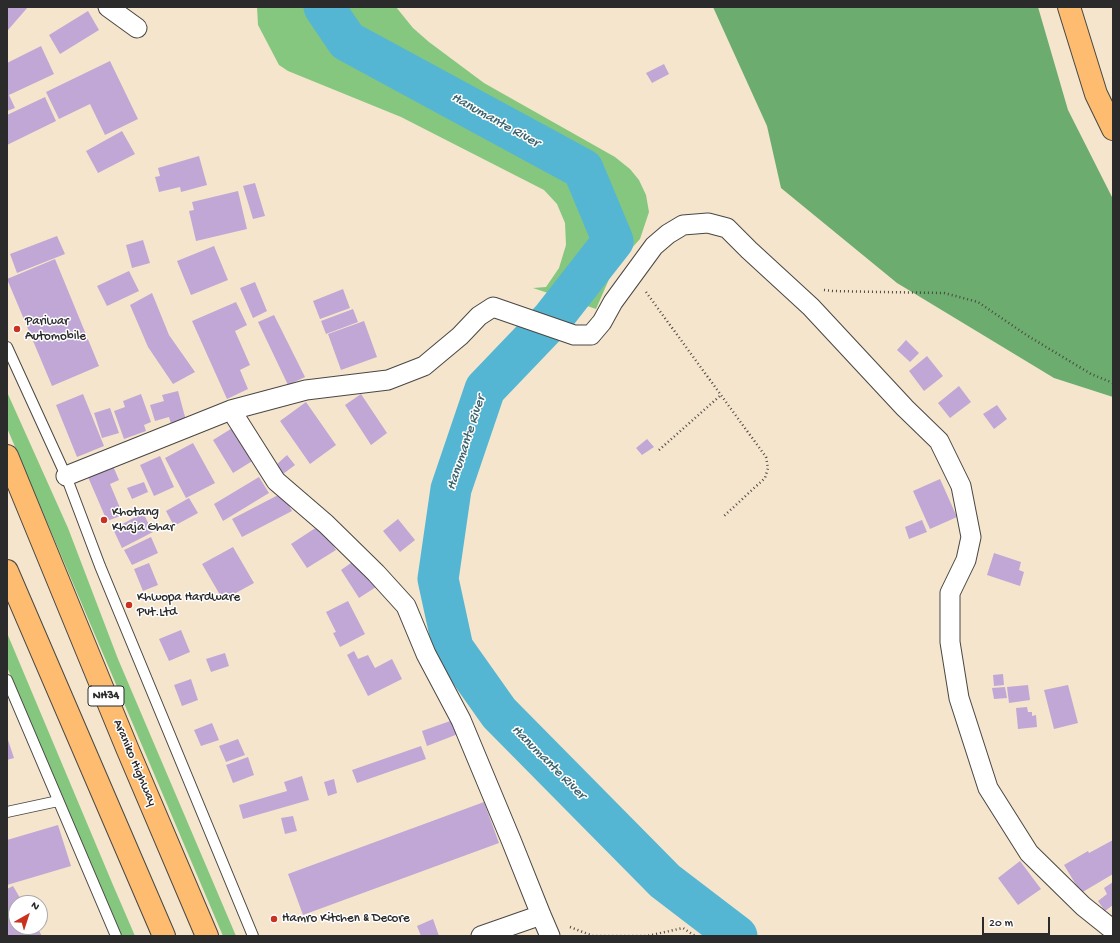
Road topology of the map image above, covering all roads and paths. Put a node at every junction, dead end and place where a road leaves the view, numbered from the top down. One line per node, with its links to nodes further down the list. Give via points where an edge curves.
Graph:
1 (108, 7): 3 (street)
2 (1069, 7): 4 (main road, via 1096,94)
3 (137, 28)
4 (1113, 129)
5 (633, 274): 9 (path); 10 (street, via 591,335 574,335 493,307 479,316 460,336 424,366 388,380 306,390); 20 (street, via 654,246 683,225 708,223 727,228 811,308 905,408 940,441 961,486 971,537 966,560 950,593 950,642 959,698 988,788 1029,853 1083,906)
6 (820, 289): 8 (path, via 944,292 978,302 1091,374)
7 (7, 347): 13 (lane)
8 (1113, 383)
9 (721, 395): 11 (path); 14 (path, via 766,457 768,468 765,478)
10 (230, 410): 13 (street); 19 (street, via 276,481 326,524 406,606 426,654 461,720)
11 (659, 450)
12 (7, 456): 23 (main road, Araniko Highway / NH34)
13 (66, 476): 24 (lane, via 100,566)
14 (724, 516)
15 (7, 571): 22 (main road)
16 (7, 680): 17 (lane)
17 (58, 801): 18 (lane); 21 (lane)
18 (7, 812)
19 (540, 915): 25 (street); 26 (street); 27 (path, via 593,936 647,936 683,928)
20 (1113, 930)
21 (116, 936)
22 (164, 936)
23 (207, 936)
24 (253, 936)
25 (480, 936)
26 (550, 936)
27 (695, 936)

